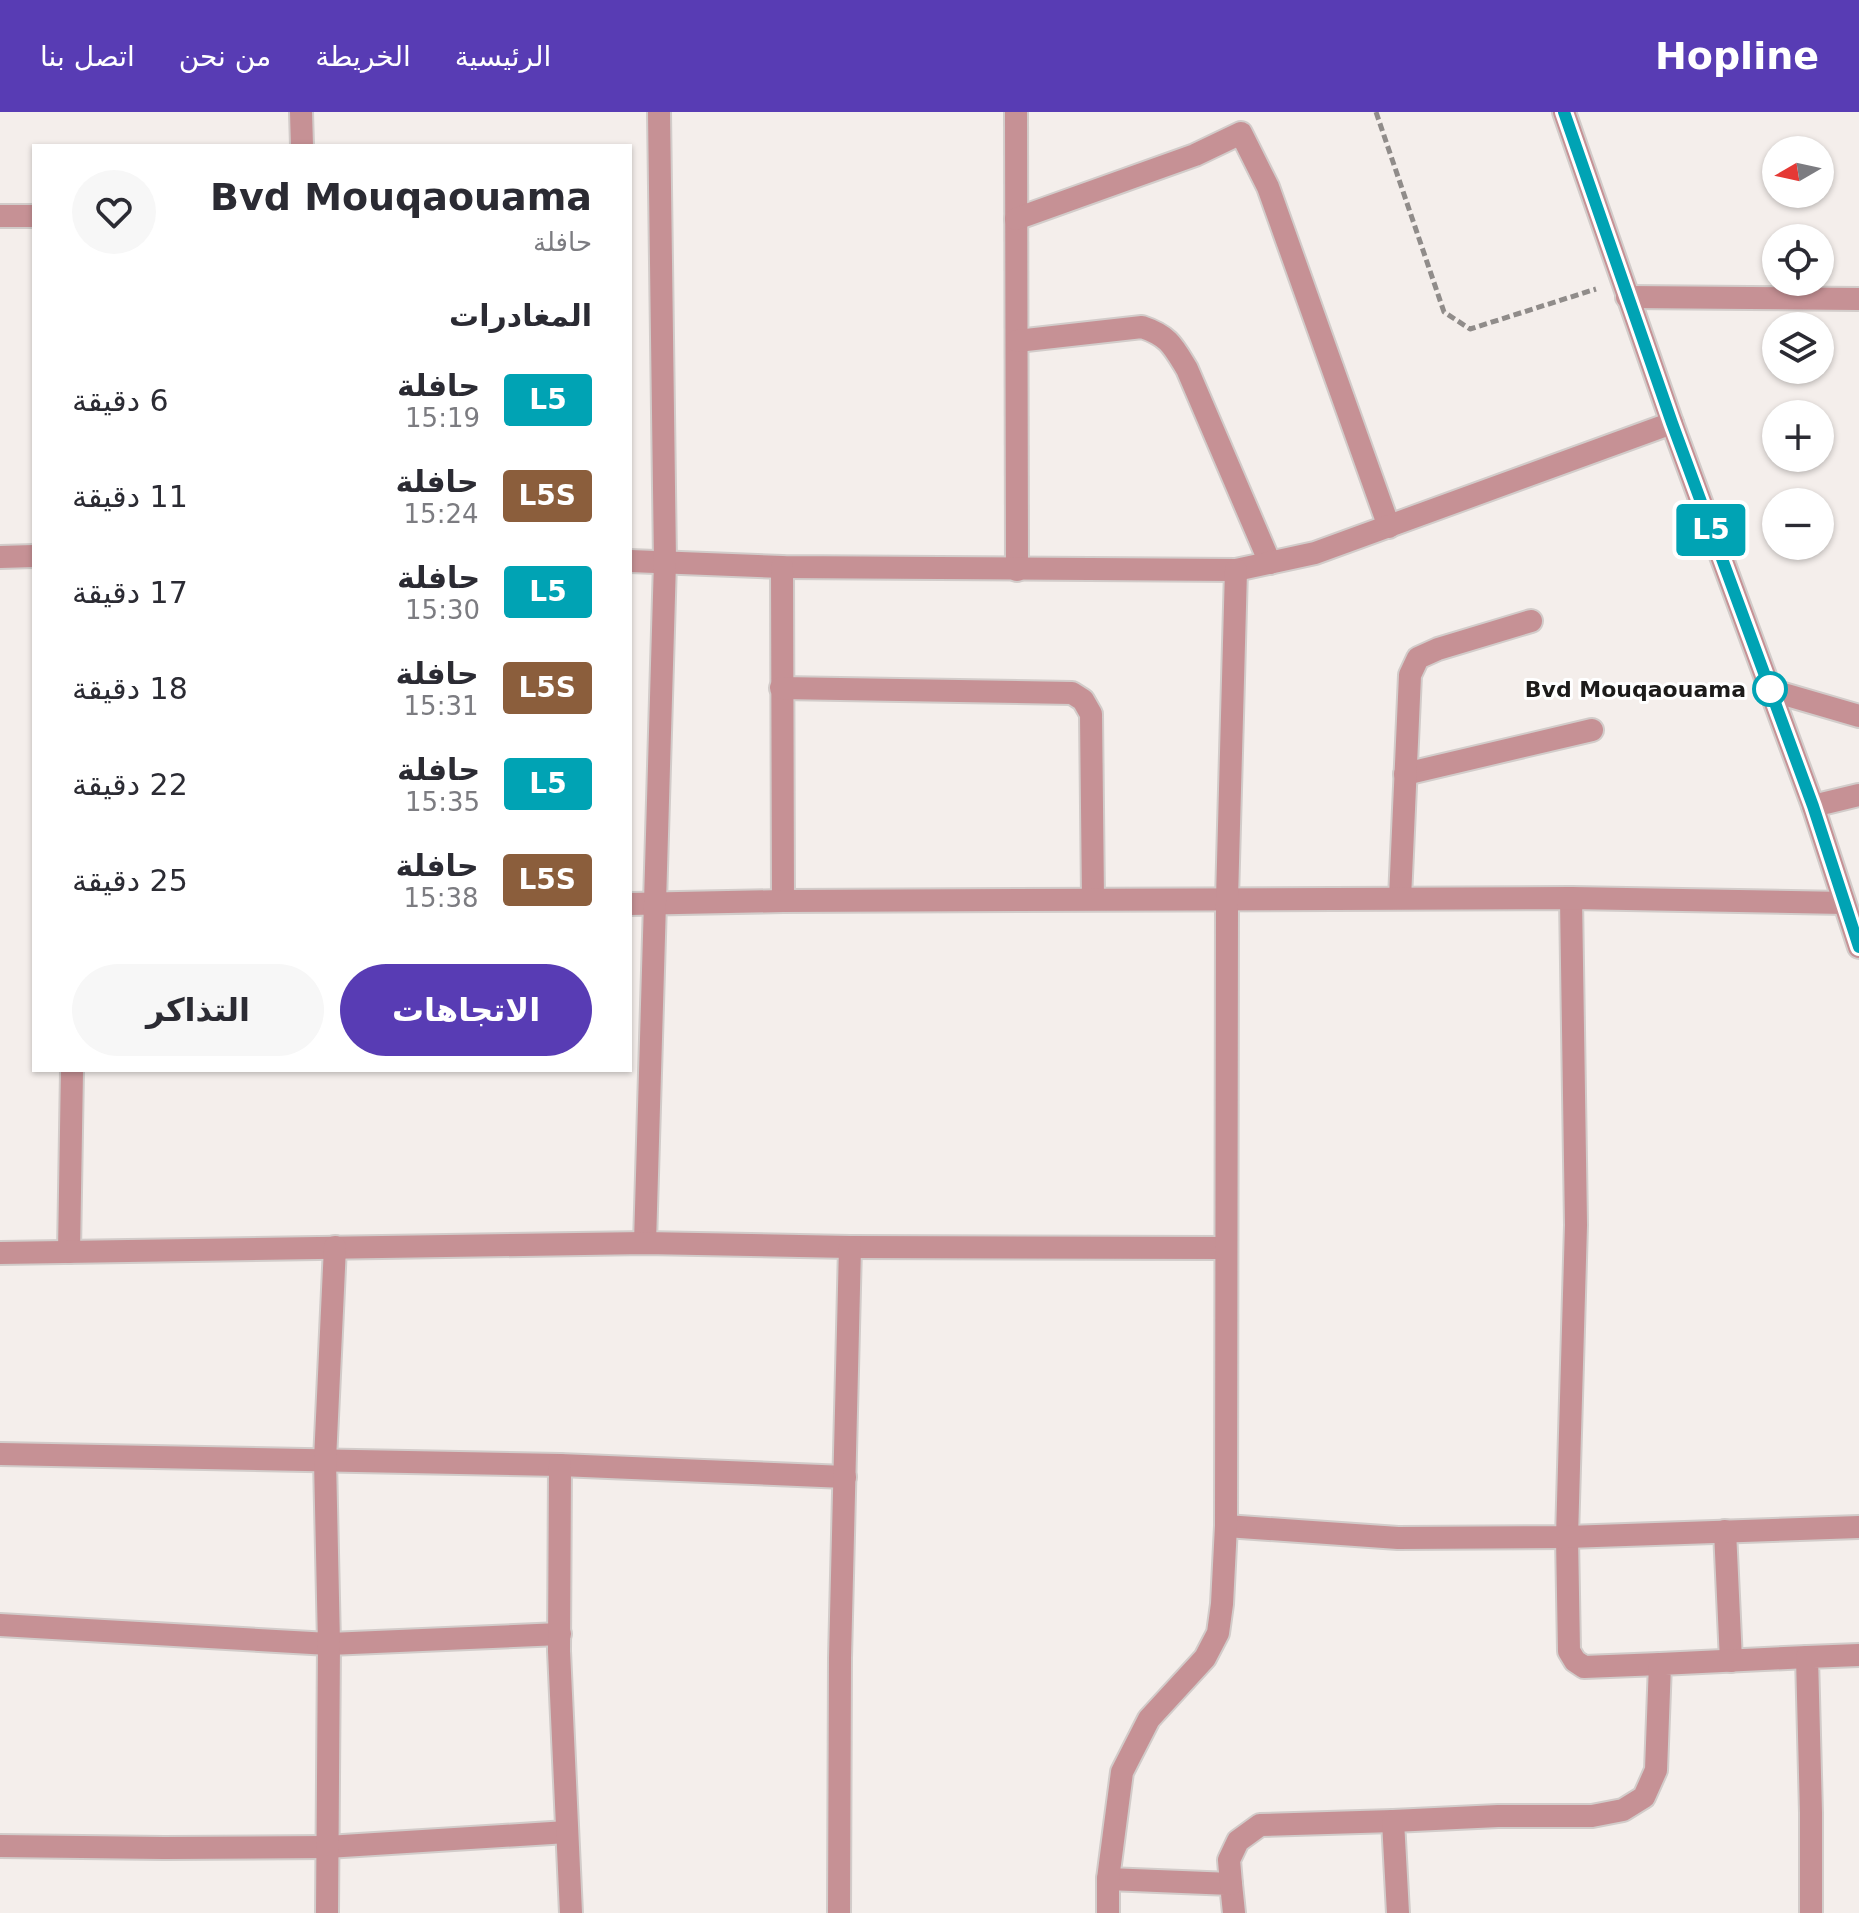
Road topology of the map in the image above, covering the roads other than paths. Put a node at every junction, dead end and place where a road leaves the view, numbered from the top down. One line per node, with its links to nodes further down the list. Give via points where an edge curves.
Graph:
1 (301, 112): 5 (street)
2 (659, 112): 17 (street)
3 (1016, 112): 8 (street)
4 (1564, 112): 9 (street)
5 (302, 144)
6 (0, 216): 7 (street)
7 (32, 216)
8 (1016, 219): 11 (street); 13 (street, via 1195,155 1241,133 1268,187)
9 (1625, 289): 10 (street); 12 (street)
10 (1859, 299)
11 (1017, 341): 18 (street, via 1142,327 1171,341); 20 (street)
12 (1672, 423): 13 (street); 24 (street)
13 (1389, 527): 18 (street)
14 (32, 556): 15 (street)
15 (0, 557)
16 (632, 561): 17 (street)
17 (665, 562): 19 (street); 37 (street)
18 (1270, 563): 21 (street)
19 (782, 567): 20 (street); 23 (street)
20 (1017, 570): 21 (street)
21 (1236, 570): 33 (street)
22 (1531, 621): 27 (street, via 1418,658 1410,675)
23 (781, 688): 32 (street, via 1072,693 1083,700 1091,714); 34 (street)
24 (1770, 690): 25 (street); 29 (street)
25 (1859, 716)
26 (1592, 730): 27 (street)
27 (1405, 774): 30 (street)
28 (1859, 795): 29 (street)
29 (1813, 806): 35 (street)
30 (1400, 898): 31 (street); 33 (street)
31 (1571, 898): 35 (street); 53 (street, via 1576,1225)
32 (1093, 899): 33 (street); 34 (street)
33 (1227, 899): 43 (street)
34 (783, 901): 37 (street)
35 (1844, 903): 38 (street)
36 (632, 904): 37 (street)
37 (654, 904): 40 (street)
38 (1859, 947)
39 (72, 1072): 44 (street)
40 (645, 1243): 41 (street); 42 (street)
41 (335, 1247): 44 (street); 47 (street)
42 (850, 1247): 43 (street); 49 (street)
43 (1226, 1248): 50 (street)
44 (69, 1252): 45 (street)
45 (0, 1253)
46 (0, 1454): 47 (street)
47 (325, 1460): 48 (street); 56 (street)
48 (560, 1465): 49 (street); 55 (street)
49 (845, 1477): 69 (street)
50 (1226, 1526): 53 (street, via 1398,1538); 65 (street, via 1218,1633 1205,1658 1149,1719 1122,1772)
51 (1859, 1527): 52 (street)
52 (1725, 1531): 53 (street); 59 (street)
53 (1567, 1537): 60 (street, via 1569,1651 1575,1661 1584,1667)
54 (0, 1625): 56 (street)
55 (560, 1634): 56 (street); 62 (street)
56 (329, 1644): 64 (street)
57 (1859, 1655): 58 (street)
58 (1807, 1657): 59 (street); 73 (street)
59 (1731, 1661): 60 (street)
60 (1660, 1664): 61 (street, via 1656,1770 1644,1797 1623,1810 1592,1816)
61 (1393, 1821): 66 (street, via 1260,1825 1238,1841 1229,1860); 72 (street)
62 (567, 1832): 64 (street); 68 (street)
63 (0, 1846): 64 (street)
64 (327, 1847): 67 (street)
65 (1108, 1879): 66 (street); 70 (street)
66 (1231, 1884): 71 (street)
67 (327, 1913)
68 (571, 1913)
69 (839, 1913)
70 (1108, 1913)
71 (1234, 1913)
72 (1398, 1913)
73 (1811, 1913)

